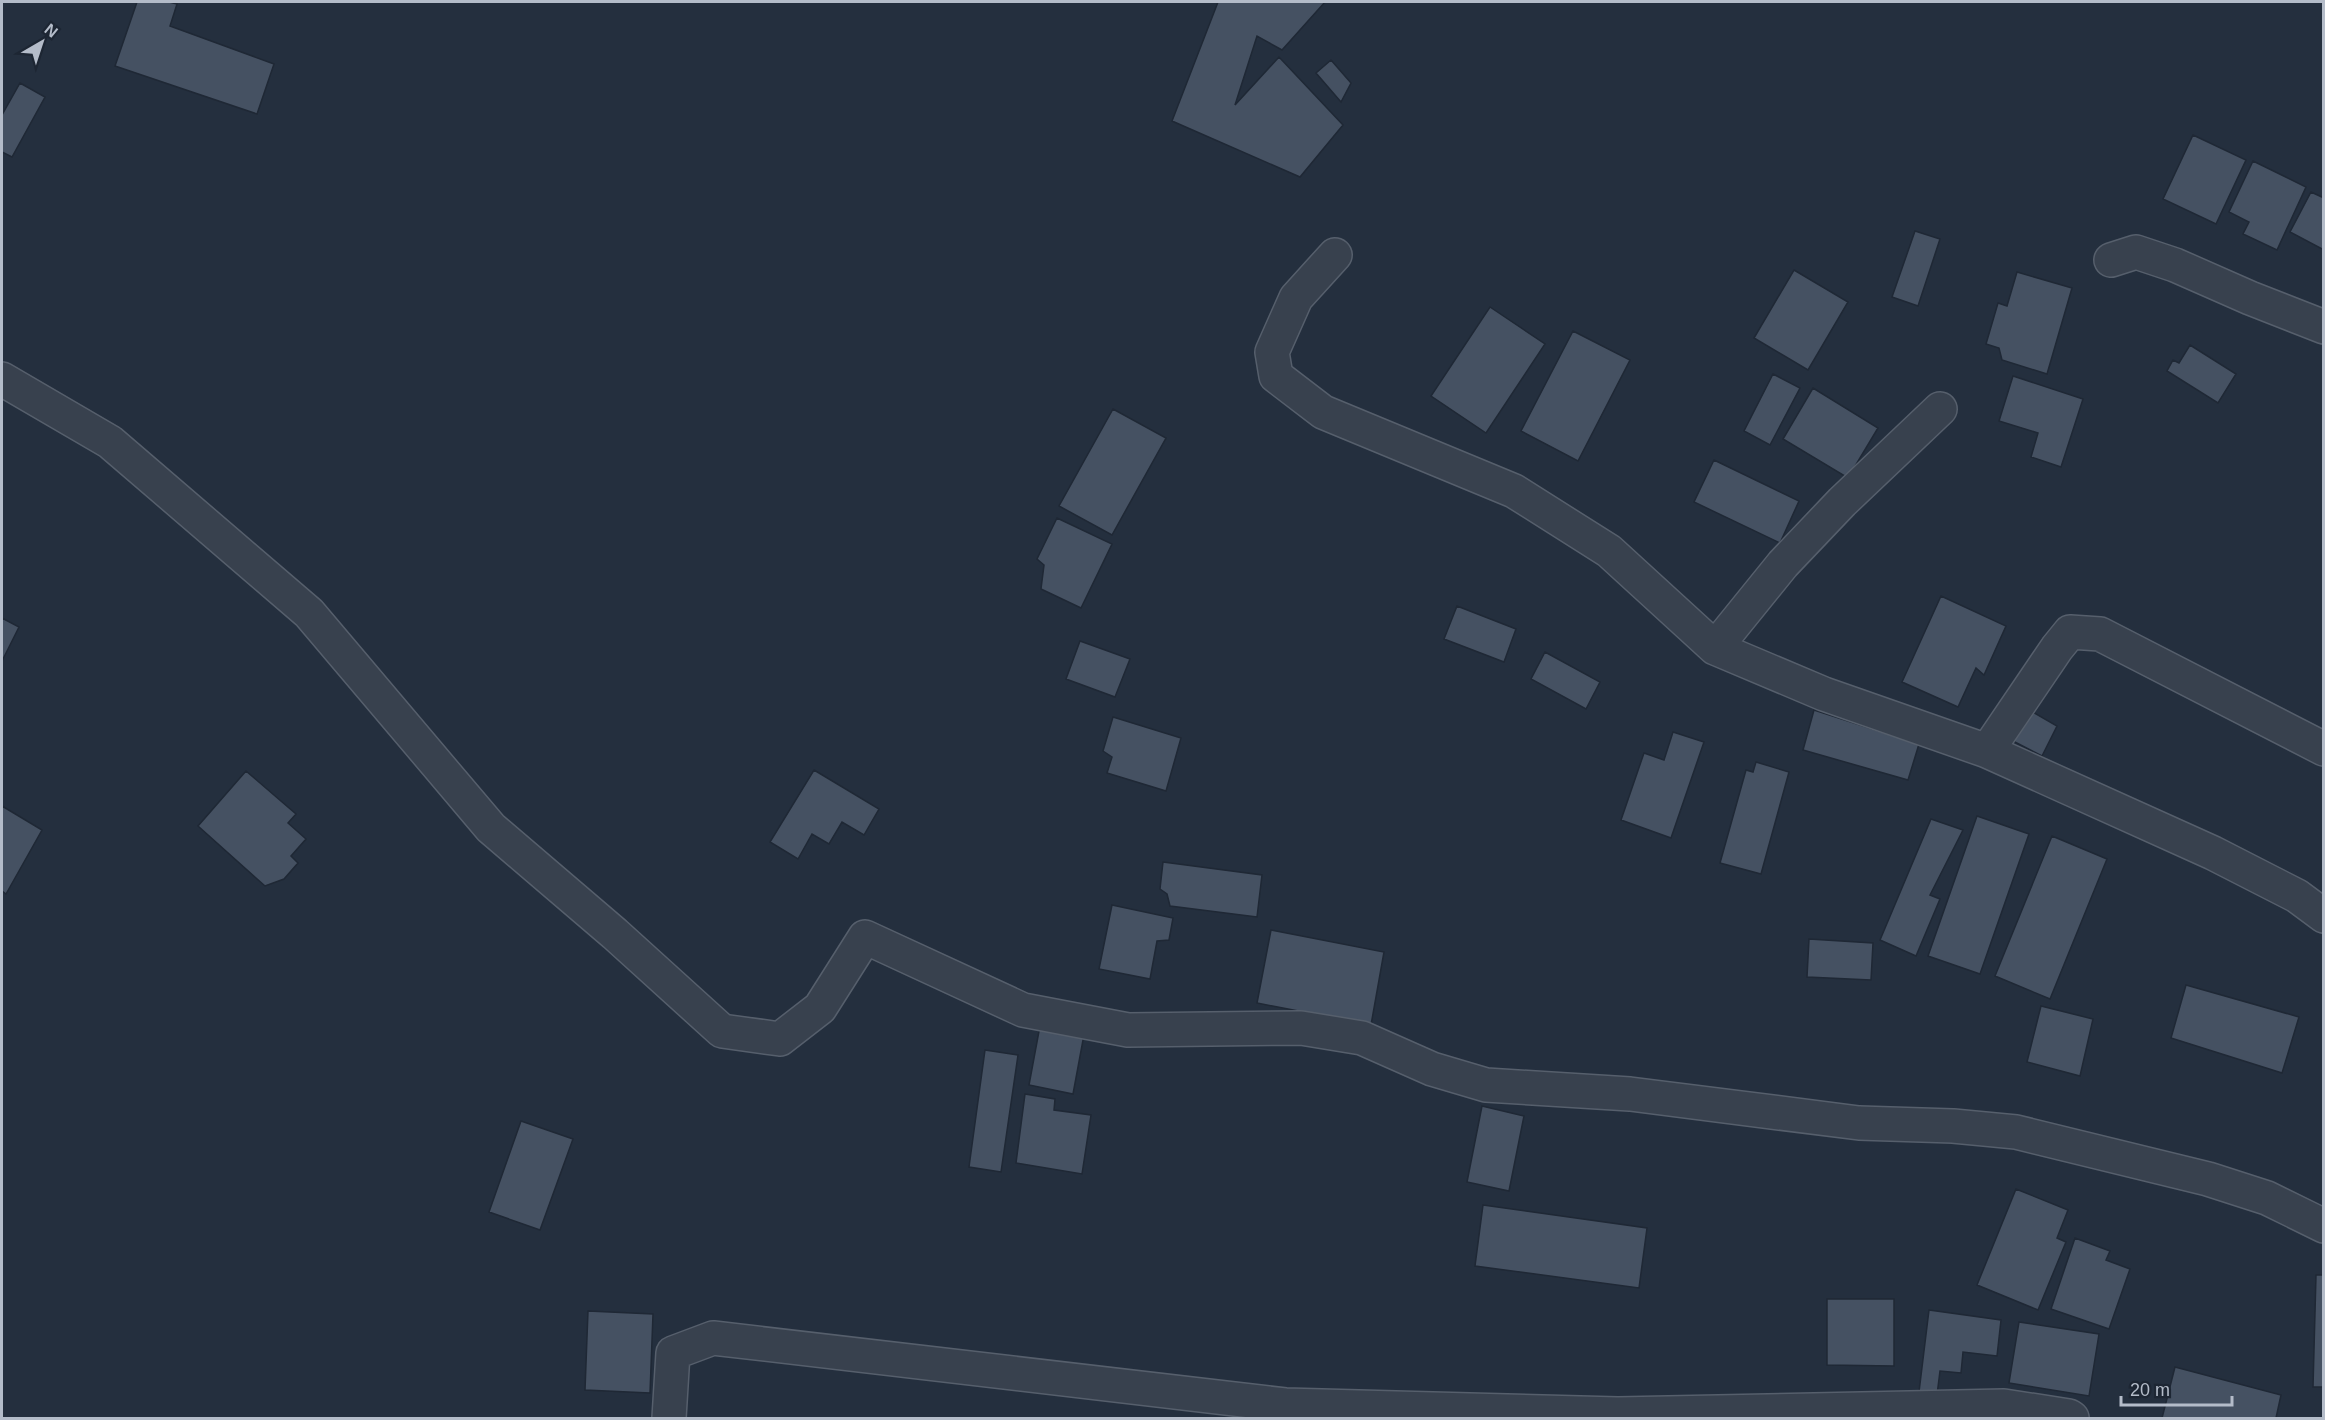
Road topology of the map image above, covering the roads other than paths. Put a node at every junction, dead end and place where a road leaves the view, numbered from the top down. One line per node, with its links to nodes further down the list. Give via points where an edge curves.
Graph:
1 (1335, 255): 6 (street, via 1296,298 1272,352 1276,376 1323,412 1514,491 1609,551)
2 (2111, 260): 3 (street, via 2136,252)
3 (2324, 327)
4 (2, 379): 10 (street, via 110,442 309,613 490,828 722,1031 780,1039 820,1008 866,937 1023,1010 1128,1030 1301,1028 1362,1038 1432,1069 1486,1084 1630,1094 1859,1123 2016,1132 2267,1197)
5 (1940, 409): 6 (street, via 1797,549)
6 (1715, 648): 8 (street, via 1824,694)
7 (2324, 749): 8 (street, via 2100,634 2070,632)
8 (1987, 751): 9 (street, via 2213,854 2297,896)
9 (2324, 916)
10 (2324, 1226)
11 (669, 1419): 12 (street, via 674,1353 713,1338 1285,1405 1618,1414 2004,1406)
12 (2072, 1419)

